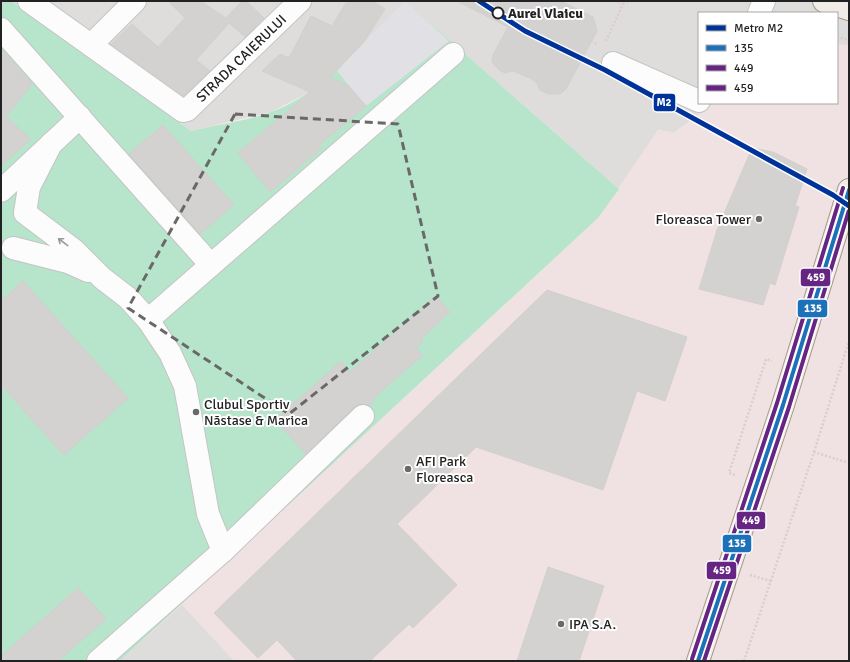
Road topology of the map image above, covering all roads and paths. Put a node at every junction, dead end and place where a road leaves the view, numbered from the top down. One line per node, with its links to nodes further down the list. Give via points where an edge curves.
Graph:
1 (30, 1): 14 (street)
2 (136, 1): 14 (street)
3 (300, 1): 14 (street, STRADA CAIERULUI, via 187,110 181,111)
4 (617, 1): 8 (path)
5 (629, 1): 8 (path)
6 (764, 1): 10 (street)
7 (824, 1): 9 (main road)
8 (623, 4): 16 (path, via 598,56)
9 (849, 9)
10 (759, 12)
11 (1, 29): 18 (street)
12 (838, 36): 13 (path)
13 (849, 41)
14 (91, 45)
15 (453, 54): 25 (street)
16 (613, 63): 17 (street)
17 (698, 101)
18 (80, 117): 19 (street); 25 (street)
19 (51, 144): 21 (street); 23 (street, via 29,188)
20 (849, 190): 36 (main road, via 783,405)
21 (1, 191)
22 (1, 200): 23 (street, via 18,204)
23 (25, 213): 24 (street, via 28,226 23,239); 26 (street, one-way to 23, via 74,250)
24 (7, 249): 26 (street, via 68,262)
25 (211, 265): 27 (street)
26 (102, 278): 27 (street, via 128,298)
27 (148, 320): 34 (street, via 170,353 185,386 208,514)
28 (849, 341): 31 (path)
29 (766, 359): 33 (path)
30 (364, 416): 34 (street)
31 (814, 452): 32 (path); 37 (path)
32 (849, 463)
33 (729, 473)
34 (223, 551): 35 (street)
35 (98, 661)
36 (698, 661)
37 (744, 661)

